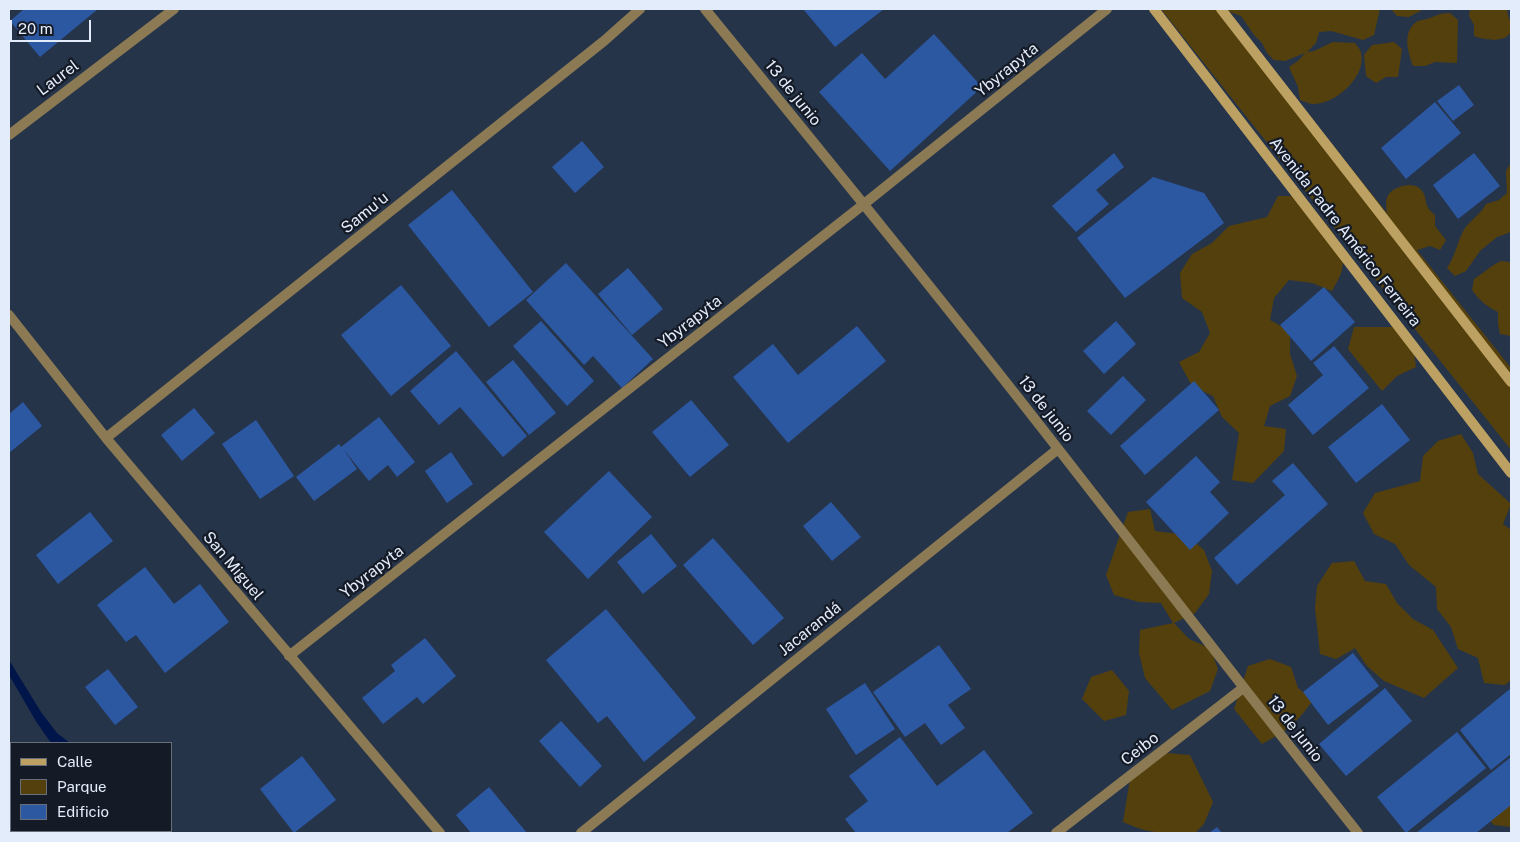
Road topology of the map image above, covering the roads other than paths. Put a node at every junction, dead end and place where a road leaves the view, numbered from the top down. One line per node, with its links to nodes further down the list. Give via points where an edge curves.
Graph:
1 (174, 9): 7 (street, Laurel)
2 (640, 9): 11 (street, Samu'u)
3 (705, 9): 8 (street, 13 de junio)
4 (1107, 9): 8 (street, Ybyrapyta)
5 (1154, 9): 13 (street, Avenida Padre Américo Ferreira)
6 (1221, 9): 10 (street)
7 (9, 135)
8 (864, 204): 12 (street, 13 de junio); 14 (street, Ybyrapyta)
9 (9, 315): 11 (street, San Miguel)
10 (1511, 382)
11 (106, 438): 14 (street, San Miguel)
12 (1058, 449): 15 (street, 13 de junio); 17 (street, Jacarandá)
13 (1511, 473)
14 (289, 656): 16 (street, San Miguel)
15 (1242, 688): 18 (street, Ceibo); 19 (street, 13 de junio)
16 (440, 833)
17 (581, 833)
18 (1056, 833)
19 (1358, 833)

